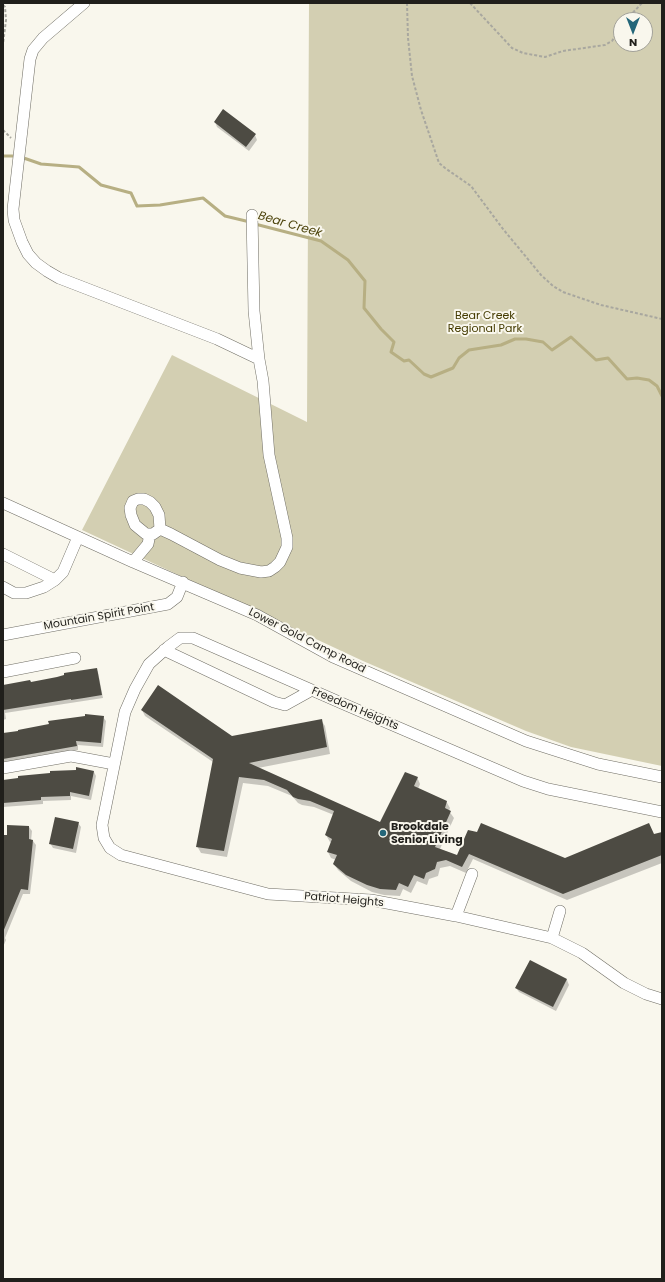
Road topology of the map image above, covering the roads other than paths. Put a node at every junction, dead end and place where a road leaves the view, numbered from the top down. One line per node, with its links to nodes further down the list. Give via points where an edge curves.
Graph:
1 (84, 3): 3 (street, via 43,38 34,50 29,65 13,209 22,242 36,263 59,278 217,339)
2 (252, 215): 3 (street, via 254,311)
3 (259, 359): 7 (street, via 269,455 287,538 284,556 269,571 251,571 220,560 171,534 155,531)
4 (3, 503): 5 (street, Lower Gold Camp Road)
5 (78, 537): 7 (street, Lower Gold Camp Road); 8 (street, via 63,572)
6 (3, 554): 8 (street)
7 (133, 562): 9 (street, Lower Gold Camp Road)
8 (55, 580): 10 (street, via 26,593 14,593)
9 (183, 582): 11 (street, Mountain Spirit Point, via 177,597 168,604); 18 (street, Lower Gold Camp Road, via 257,615 333,657 526,741 598,764)
10 (3, 587)
11 (3, 634)
12 (164, 650): 15 (street, Freedom Heights, via 180,638 193,638); 15 (street, via 285,705); 16 (street, Freedom Heights, via 150,664 135,689 125,712)
13 (75, 658): 14 (street)
14 (3, 672)
15 (312, 690): 19 (street, Freedom Heights, via 548,790)
16 (115, 758): 17 (street, via 101,760 71,756); 22 (street, Patriot Heights, via 102,825 104,838 110,848 121,855 268,894 371,900)
17 (3, 768)
18 (662, 777)
19 (662, 812)
20 (472, 874): 22 (street)
21 (560, 911): 23 (street)
22 (456, 916): 23 (street, Patriot Heights)
23 (552, 938): 25 (street, Patriot Heights, via 582,953 624,983)
24 (662, 987): 25 (street)
25 (660, 998)

